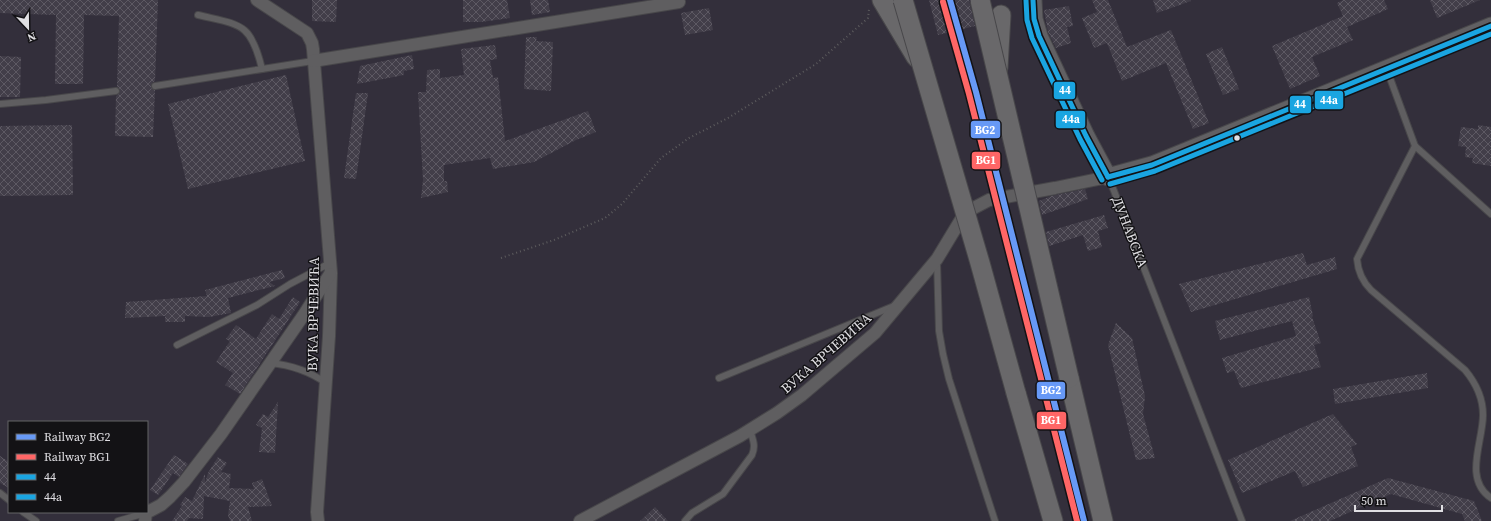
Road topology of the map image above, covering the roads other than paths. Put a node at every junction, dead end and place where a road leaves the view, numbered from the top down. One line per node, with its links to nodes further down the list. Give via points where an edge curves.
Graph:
1 (257, 0): 10 (street, ВУКА ВРЧЕВИЋА, via 307,33 312,43)
2 (903, 0): 13 (main road, bridge)
3 (980, 0): 14 (main road, bridge)
4 (1033, 0): 19 (main road, via 1034,19 1039,36)
5 (680, 2): 10 (street)
6 (875, 3): 13 (main road, bridge)
7 (198, 15): 11 (lane, via 237,25 246,30 258,51)
8 (1001, 15): 14 (main road)
9 (1491, 26): 12 (main road, ДУНАВСКА)
10 (313, 60): 11 (lane); 22 (street, ВУКА ВРЧЕВИЋА)
11 (262, 69): 15 (lane)
12 (1386, 69): 18 (lane); 19 (main road, ДУНАВСКА, via 1152,165)
13 (924, 71): 40 (main road, bridge)
14 (998, 73): 41 (main road, bridge)
15 (155, 86)
16 (116, 91): 17 (lane)
17 (0, 104)
18 (1415, 146): 20 (lane); 30 (lane, via 1357,259 1358,267 1362,280 1371,290 1472,378 1480,396 1483,415 1476,474 1480,487)
19 (1108, 177): 21 (street, ВУКА ВРЧЕВИЋА, via 979,204 968,211 960,221); 42 (lane, ДУНАВСКА)
20 (1491, 214)
21 (937, 258): 23 (street, ВУКА ВРЧЕВИЋА); 39 (lane, via 942,354)
22 (331, 268): 24 (lane, via 290,284 257,305); 25 (street); 27 (street, ВУКА ВРЧЕВИЋА)
23 (901, 303): 26 (lane); 28 (street, ВУКА ВРЧЕВИЋА, via 875,333 830,372 777,413)
24 (177, 345)
25 (270, 363): 27 (lane, via 303,370); 33 (street, via 184,482)
26 (719, 378)
27 (326, 383): 36 (street, ВУКА ВРЧЕВИЋА)
28 (750, 430): 37 (street, ВУКА ВРЧЕВИЋА); 38 (lane, via 754,445 752,455 723,494 692,514)
29 (0, 493): 31 (lane)
30 (1491, 498)
31 (8, 499)
32 (24, 513): 34 (lane)
33 (146, 517): 35 (lane)
34 (36, 521)
35 (118, 521)
36 (318, 521)
37 (580, 521)
38 (686, 521)
39 (996, 521)
40 (1053, 521)
41 (1103, 521)
42 (1242, 521)

